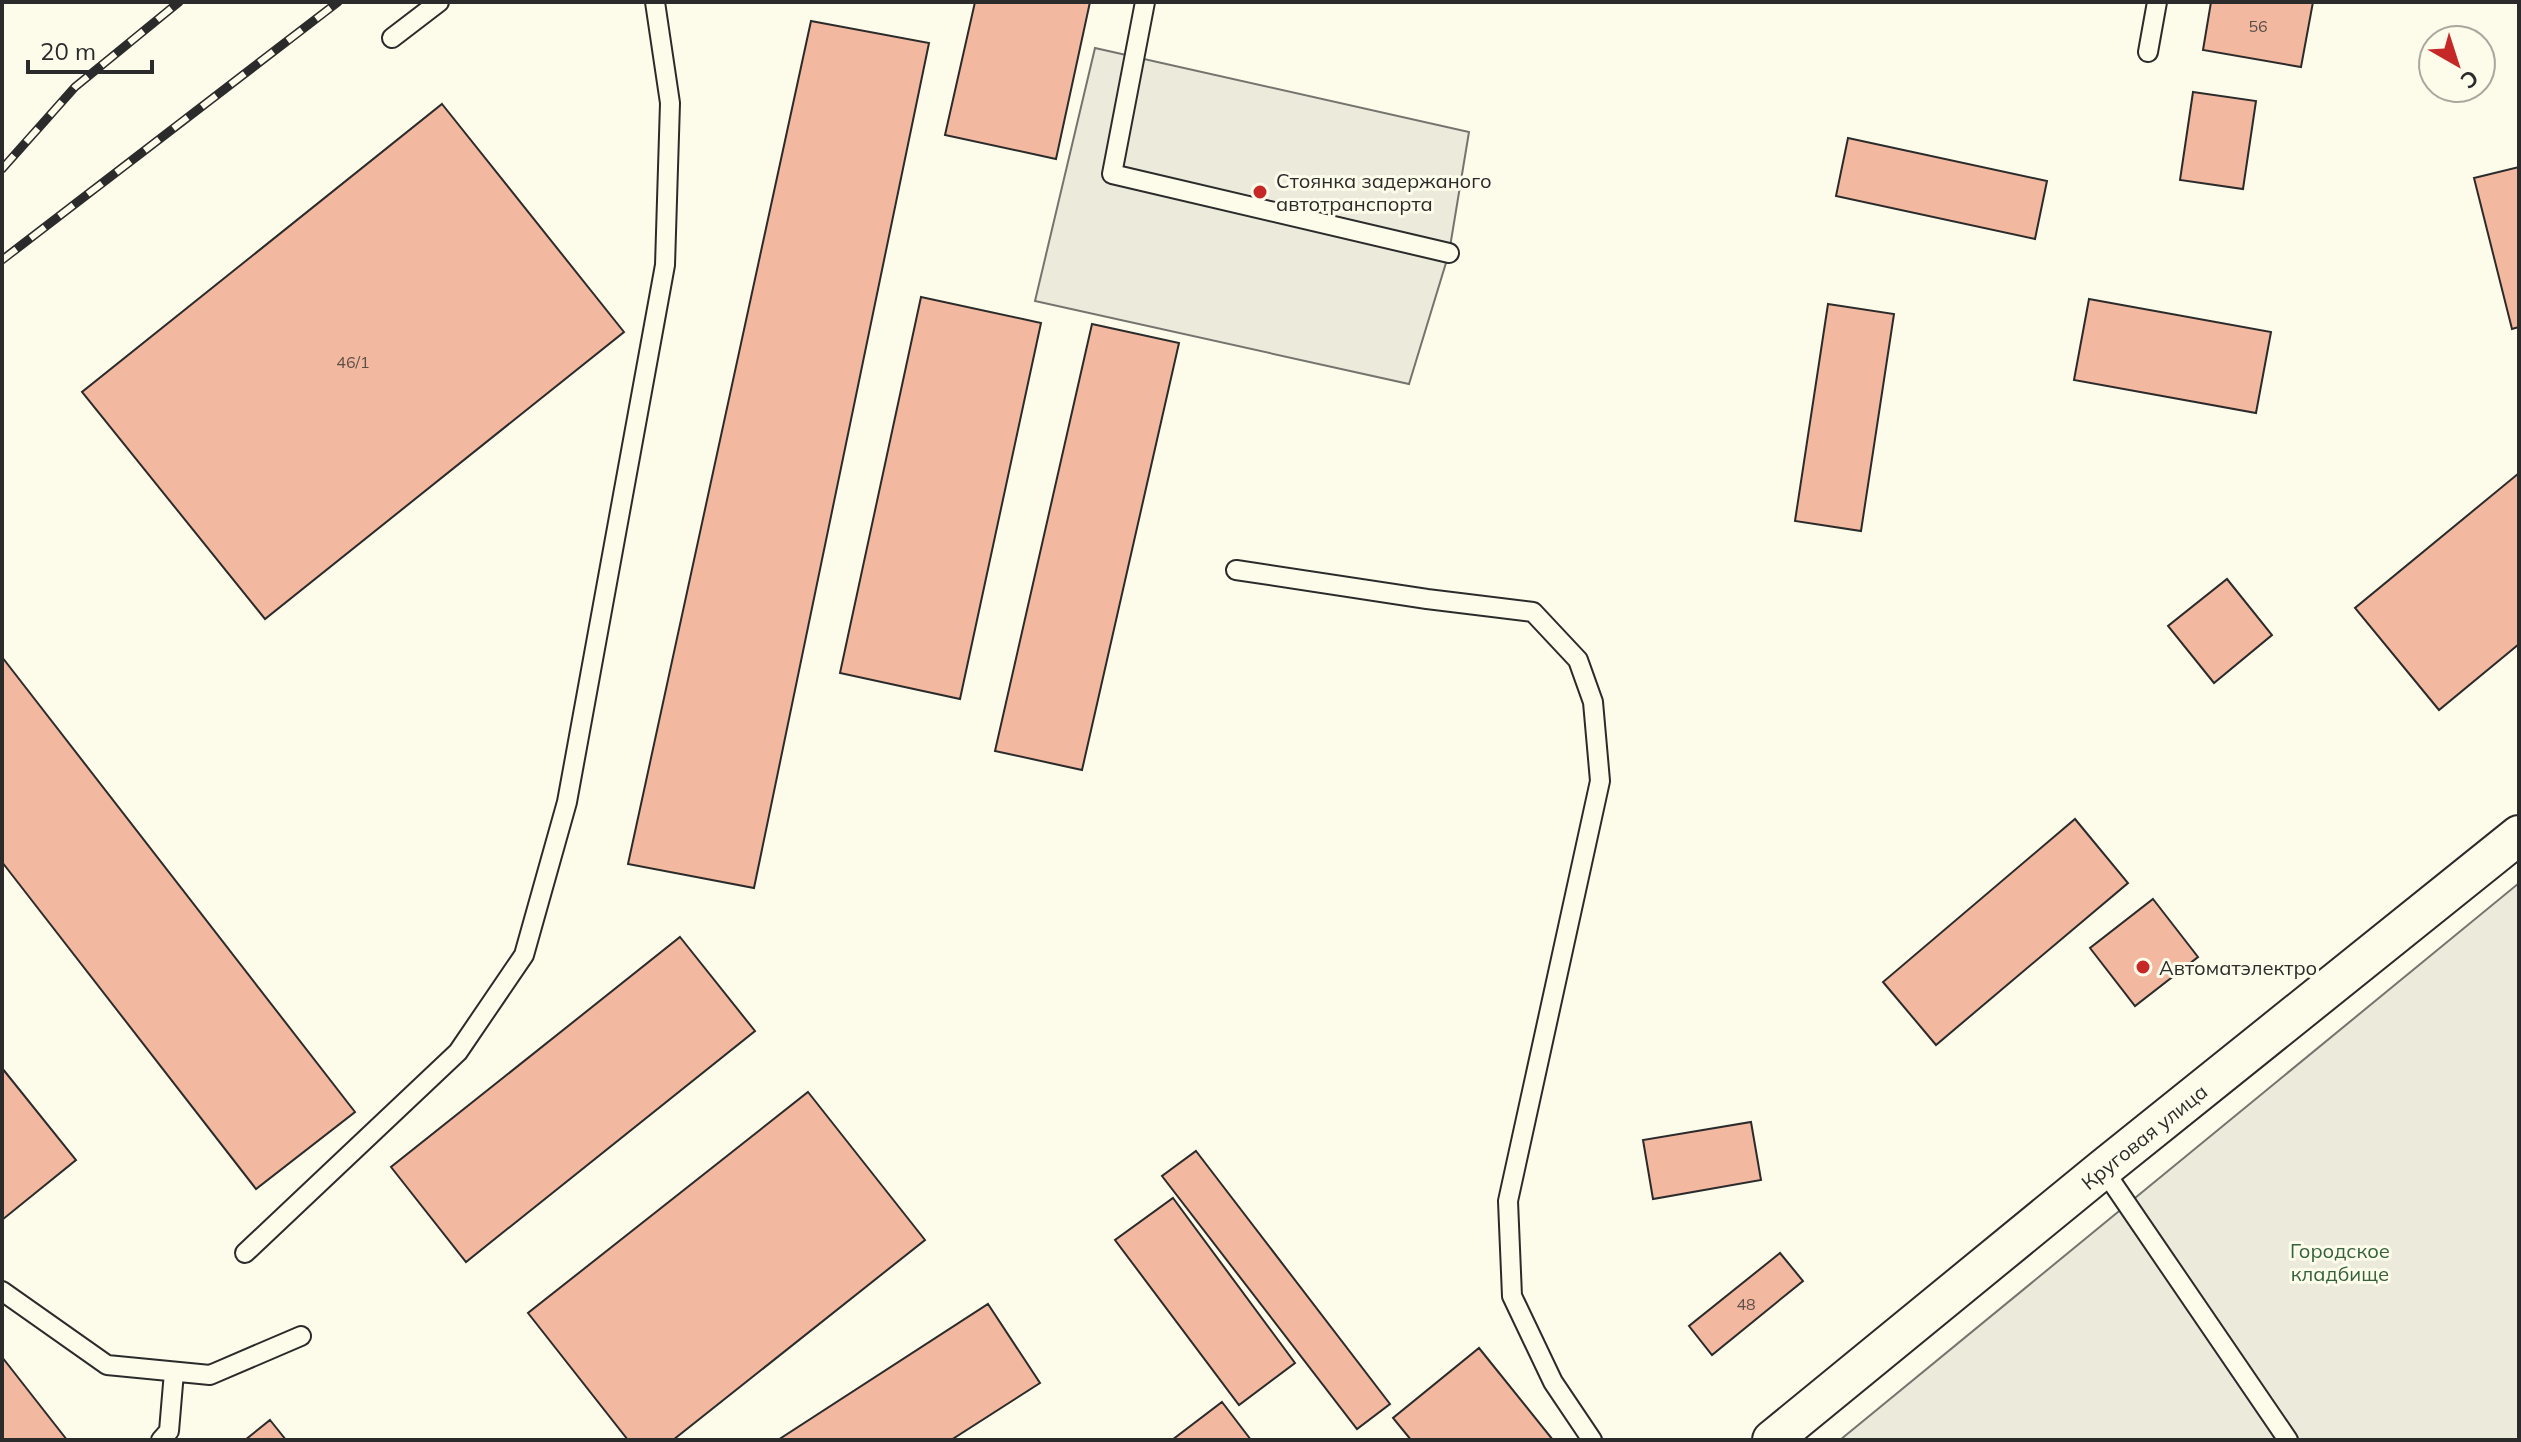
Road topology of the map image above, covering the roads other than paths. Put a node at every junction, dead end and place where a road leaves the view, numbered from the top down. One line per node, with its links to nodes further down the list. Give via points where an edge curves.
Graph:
1 (439, 2): 5 (lane)
2 (655, 2): 11 (lane, via 670,103 665,265 567,802 524,955 458,1052)
3 (1145, 2): 7 (lane, via 1112,174)
4 (2157, 2): 6 (lane)
5 (392, 38)
6 (2148, 52)
7 (1449, 253)
8 (1236, 570): 16 (lane, via 1533,612 1578,660 1593,702 1600,781 1508,1201 1512,1296 1553,1382)
9 (2519, 835): 10 (street, Круговая улица)
10 (2103, 1169): 17 (street, Круговая улица); 18 (lane)
11 (245, 1253)
12 (2, 1291): 14 (lane, via 107,1365)
13 (301, 1336): 14 (lane, via 210,1375)
14 (174, 1372): 15 (lane, via 169,1431)
15 (161, 1440)
16 (1592, 1440)
17 (1772, 1440)
18 (2288, 1440)

